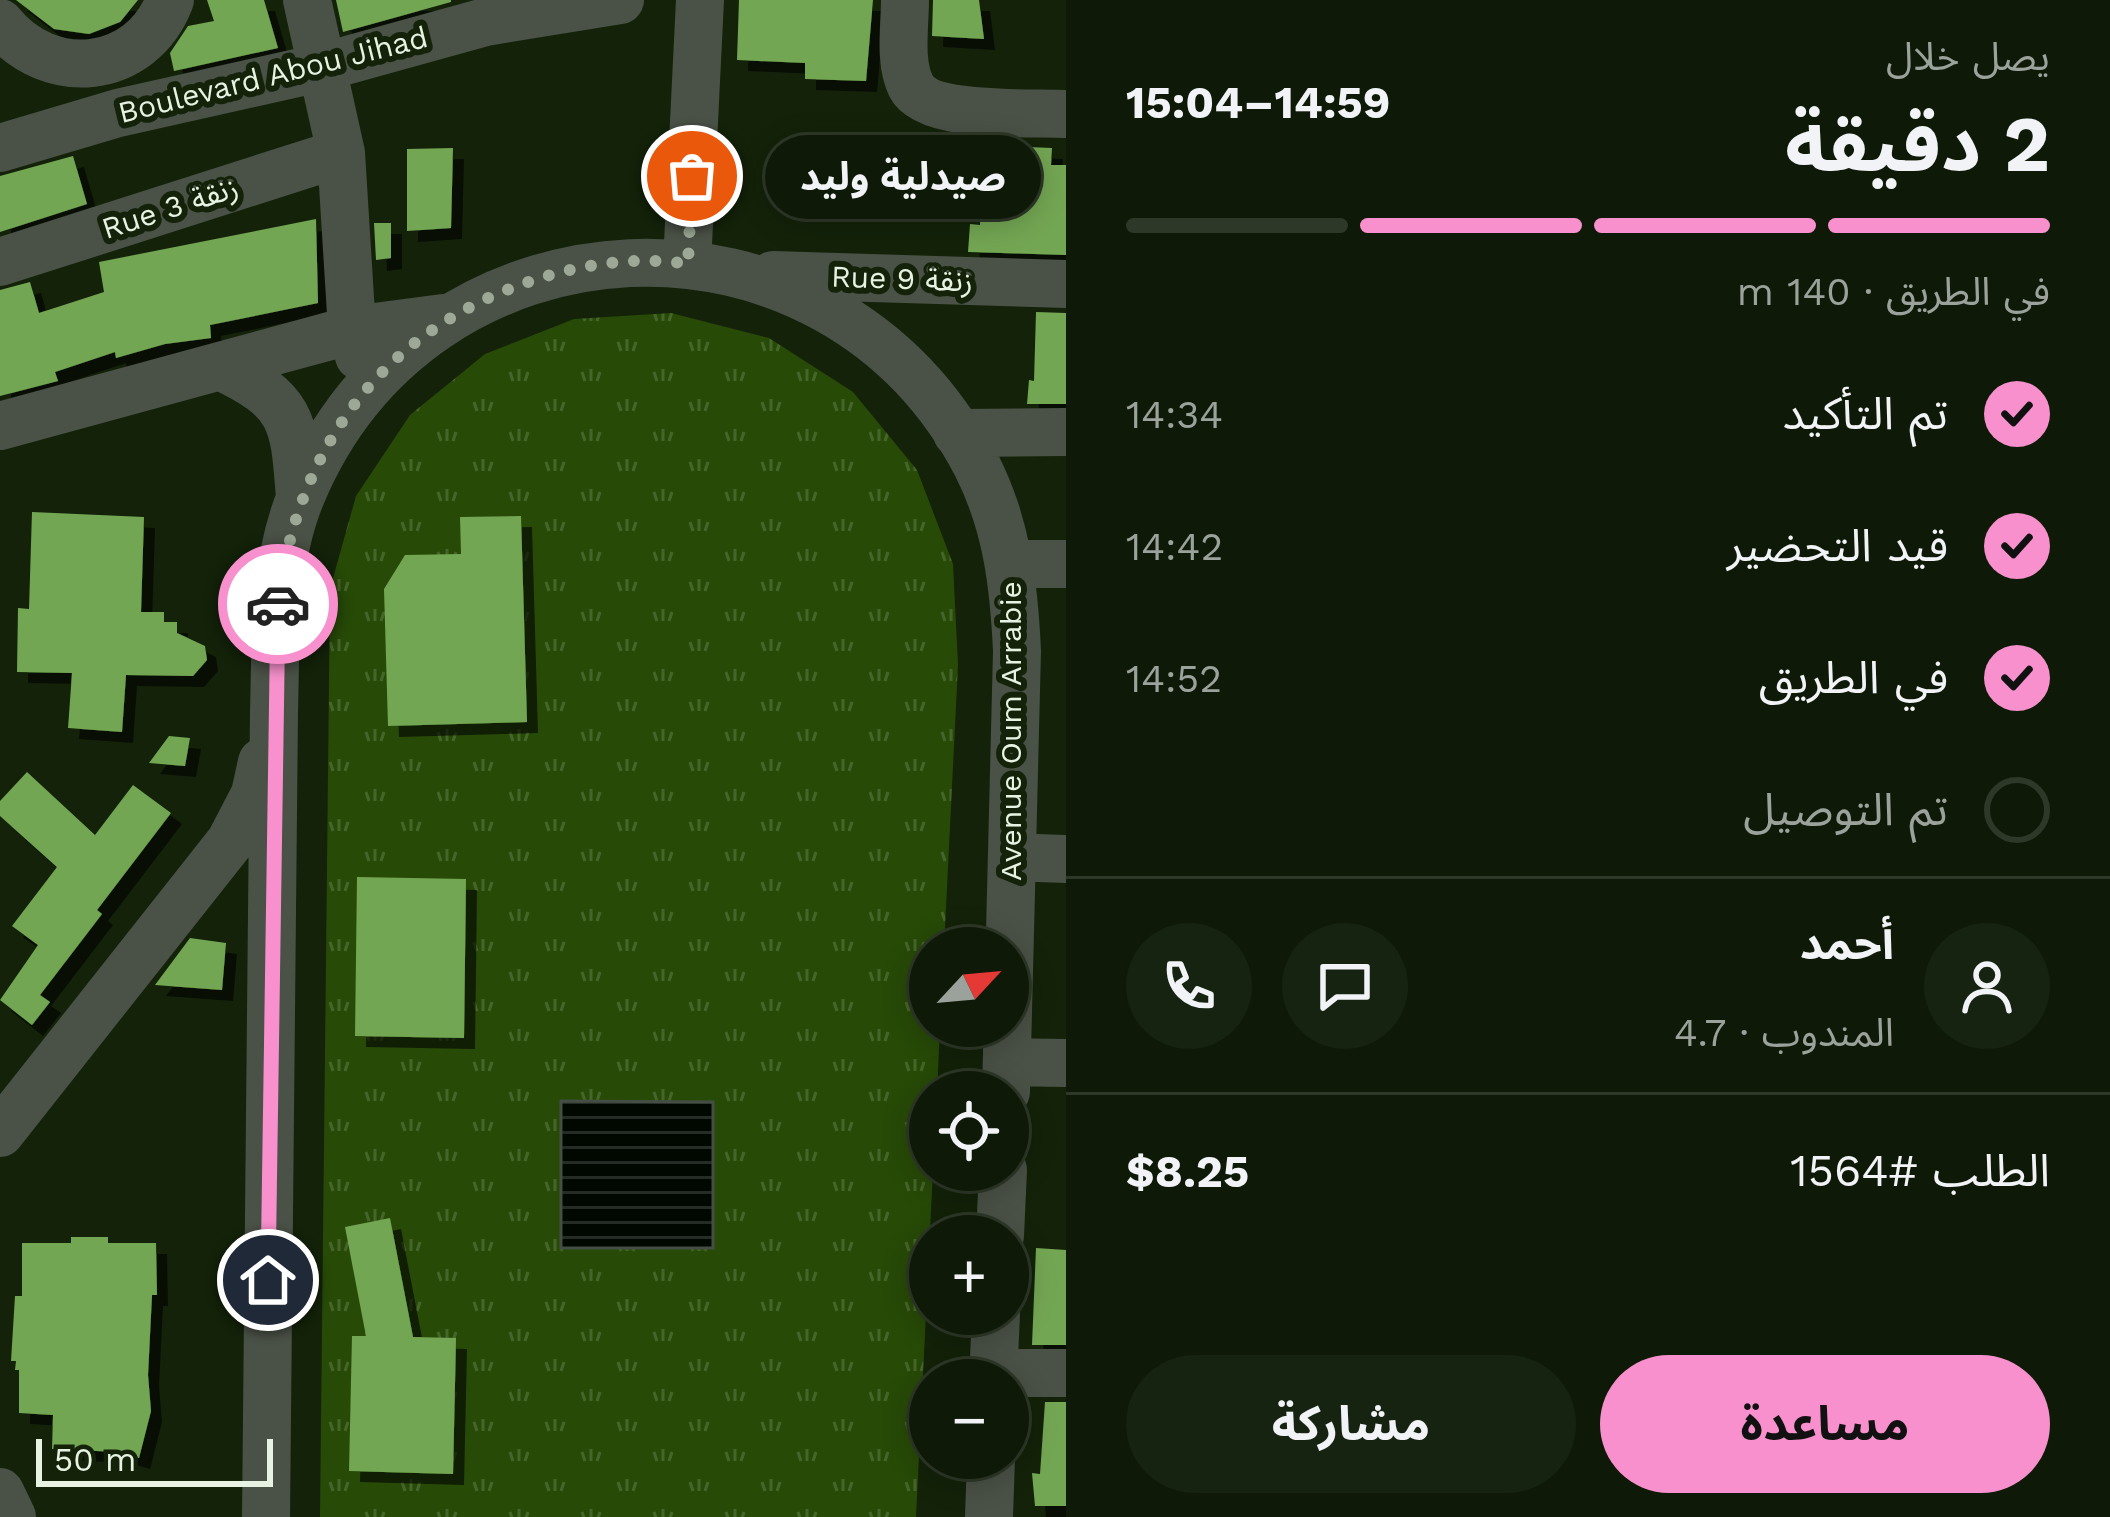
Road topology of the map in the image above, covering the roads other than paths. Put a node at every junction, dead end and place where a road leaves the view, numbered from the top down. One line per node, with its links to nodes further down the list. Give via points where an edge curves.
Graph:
1 (170, 0): 7 (street, via 148,37)
2 (308, 0): 8 (street)
3 (620, 0): 8 (street, Boulevard Abou Jihad, via 485,22)
4 (700, 0): 14 (street)
5 (905, 0): 10 (street, via 906,70 923,101)
6 (0, 23): 7 (street, via 40,57)
7 (101, 64): 9 (street)
8 (320, 68): 9 (street, Boulevard Abou Jihad); 12 (street)
9 (118, 113): 11 (street, Boulevard Abou Jihad)
10 (1066, 114)
11 (0, 148)
12 (341, 153): 13 (street, Rue 3 زنقة); 18 (street)
13 (0, 262)
14 (682, 263): 15 (street, Avenue Oum Arrabie); 17 (street, Avenue Oum Arrabie, via 557,272)
15 (738, 273): 16 (street, Rue 9 زنقة); 23 (street, Avenue Oum Arrabie, via 854,326 903,366)
16 (1066, 284)
17 (448, 318): 18 (street); 20 (street)
18 (352, 330): 19 (street); 20 (street)
19 (220, 366): 21 (street); 24 (street, via 261,385 285,410)
20 (366, 386): 24 (street)
21 (0, 426)
22 (1066, 432): 23 (street)
23 (957, 433): 25 (street, Avenue Oum Arrabie, via 978,468)
24 (300, 500): 27 (street, via 283,557)
25 (1011, 564): 26 (street); 28 (street, Avenue Oum Arrabie)
26 (1066, 564)
27 (274, 711): 33 (street, via 256,794 230,842); 39 (street)
28 (1012, 857): 29 (street); 31 (street, Avenue Oum Arrabie)
29 (1066, 860)
30 (1066, 1064): 32 (street)
31 (1007, 1071)
32 (1029, 1072)
33 (0, 1132)
34 (1066, 1373): 35 (street)
35 (1029, 1375)
36 (990, 1479): 40 (street)
37 (0, 1492): 38 (street)
38 (12, 1517)
39 (266, 1517)
40 (989, 1517)

